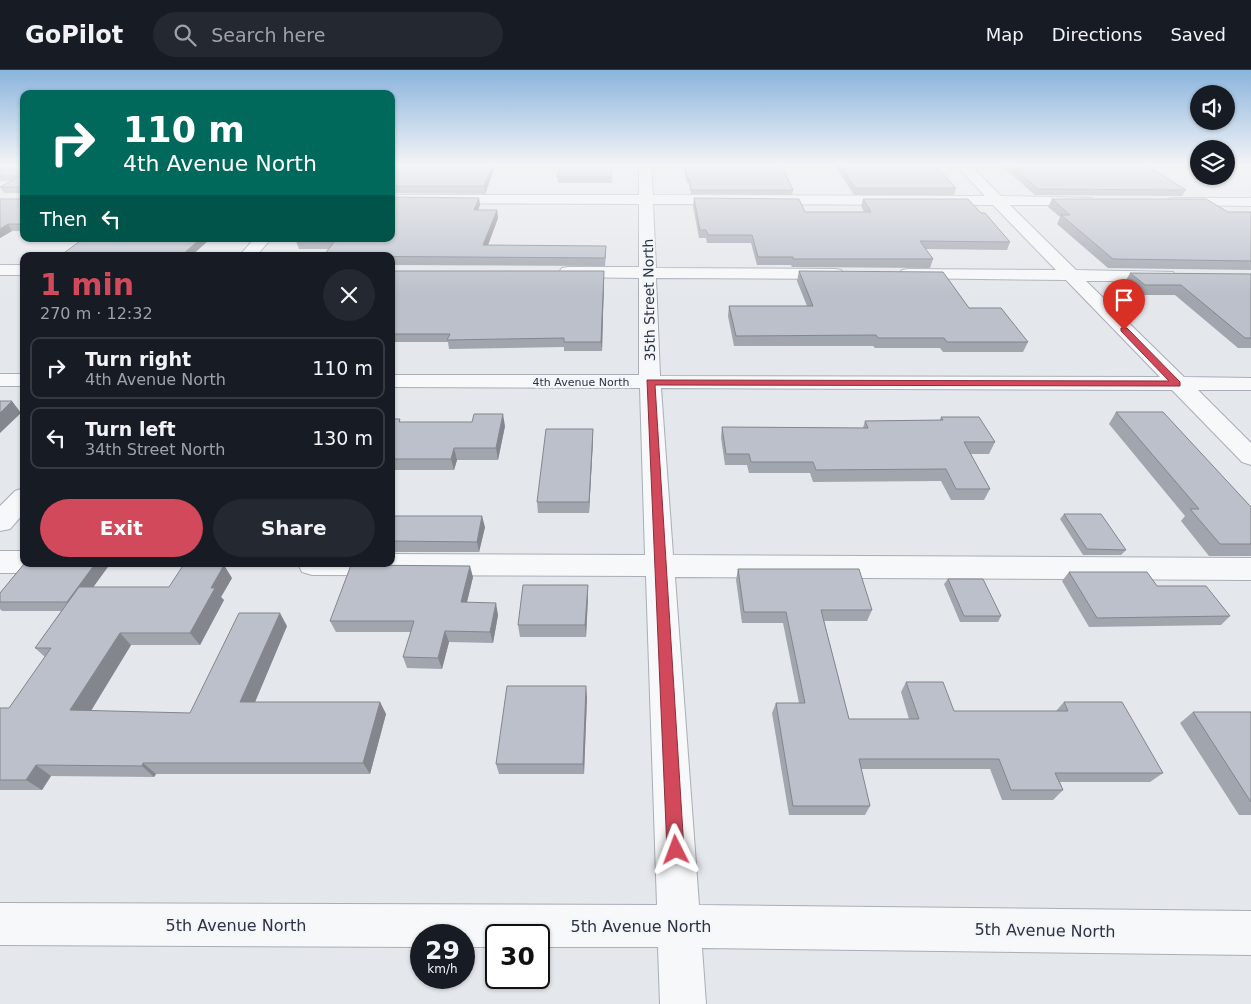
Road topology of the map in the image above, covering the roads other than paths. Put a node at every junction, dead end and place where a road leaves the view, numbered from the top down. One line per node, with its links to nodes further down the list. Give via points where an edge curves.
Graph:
1 (647, 208): 8 (street, 35th Street North)
2 (1003, 208): 11 (street)
3 (260, 242): 4 (street)
4 (251, 252)
5 (0, 270): 6 (street)
6 (20, 270)
7 (549, 272): 8 (street)
8 (648, 273): 9 (street); 16 (street, 35th Street North)
9 (854, 274)
10 (894, 274): 11 (street)
11 (1070, 276): 12 (street); 17 (street)
12 (1184, 276)
13 (0, 380): 14 (street)
14 (20, 380)
15 (395, 381): 16 (street, 4th Avenue North)
16 (650, 382): 17 (street, 4th Avenue North); 25 (street, 35th Street North)
17 (1177, 384): 18 (street, 4th Avenue North); 19 (street)
18 (1251, 384)
19 (1251, 457)
20 (20, 501): 21 (street)
21 (0, 522)
22 (0, 562): 23 (street)
23 (20, 562)
24 (395, 564): 25 (street)
25 (660, 565): 26 (street); 28 (street, 35th Street North)
26 (1251, 569)
27 (0, 924): 28 (street, 5th Avenue North)
28 (680, 926): 29 (street, 5th Avenue North); 30 (street, 35th Street North)
29 (1251, 933)
30 (683, 1004)

